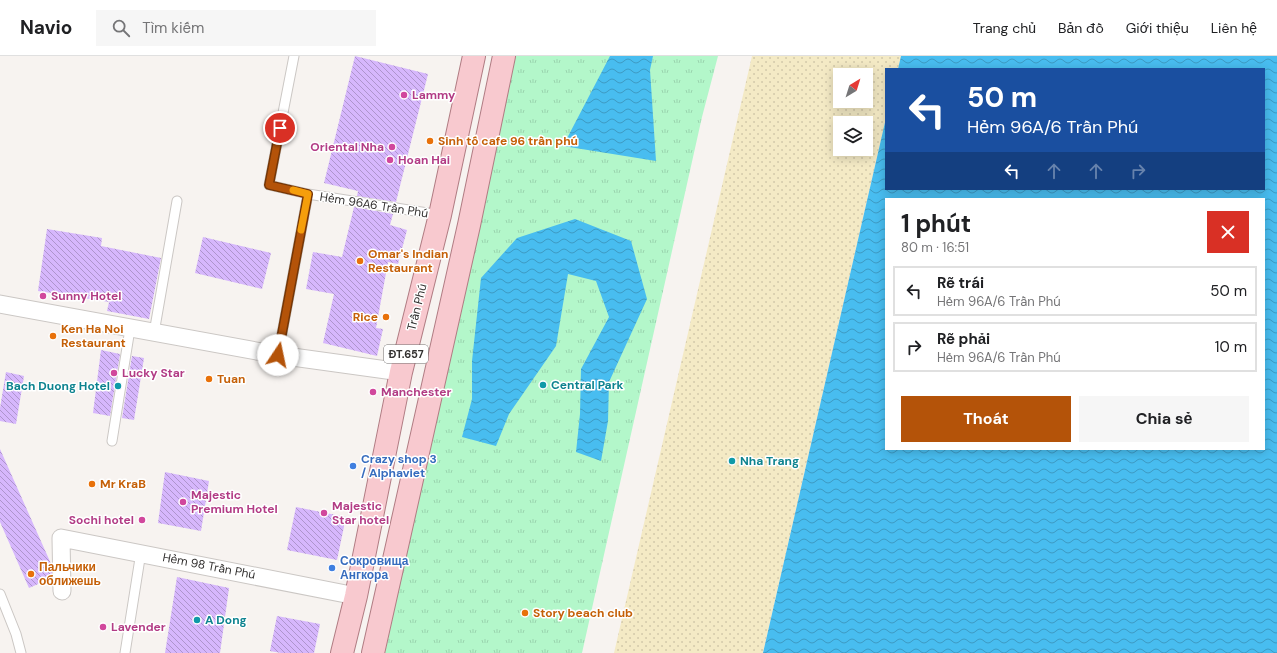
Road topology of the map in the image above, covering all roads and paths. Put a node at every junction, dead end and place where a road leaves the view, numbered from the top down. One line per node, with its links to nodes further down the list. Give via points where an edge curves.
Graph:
1 (294, 56): 4 (lane, Hẻm 96A6 Trần Phú, via 269,185)
2 (474, 56): 6 (main road, Trần Phú / ĐT.657)
3 (504, 56): 20 (main road, ĐT.657, via 469,225)
4 (308, 194): 6 (lane, Hẻm 96A6 Trần Phú); 10 (lane)
5 (177, 201): 9 (lane)
6 (440, 215): 11 (main road, Trần Phú / ĐT.657)
7 (0, 304): 8 (street)
8 (130, 329): 9 (street); 12 (lane)
9 (154, 333): 10 (street)
10 (278, 355): 11 (street)
11 (401, 372): 16 (main road, Trần Phú / ĐT.657)
12 (112, 441)
13 (141, 552): 14 (street, Hẻm 98 Trần Phú, via 61,538); 16 (street, Hẻm 98 Trần Phú); 18 (lane)
14 (62, 591)
15 (0, 594): 17 (lane)
16 (356, 596): 19 (main road, Trần Phú / ĐT.657)
17 (21, 653)
18 (125, 653)
19 (342, 653)
20 (373, 653)

